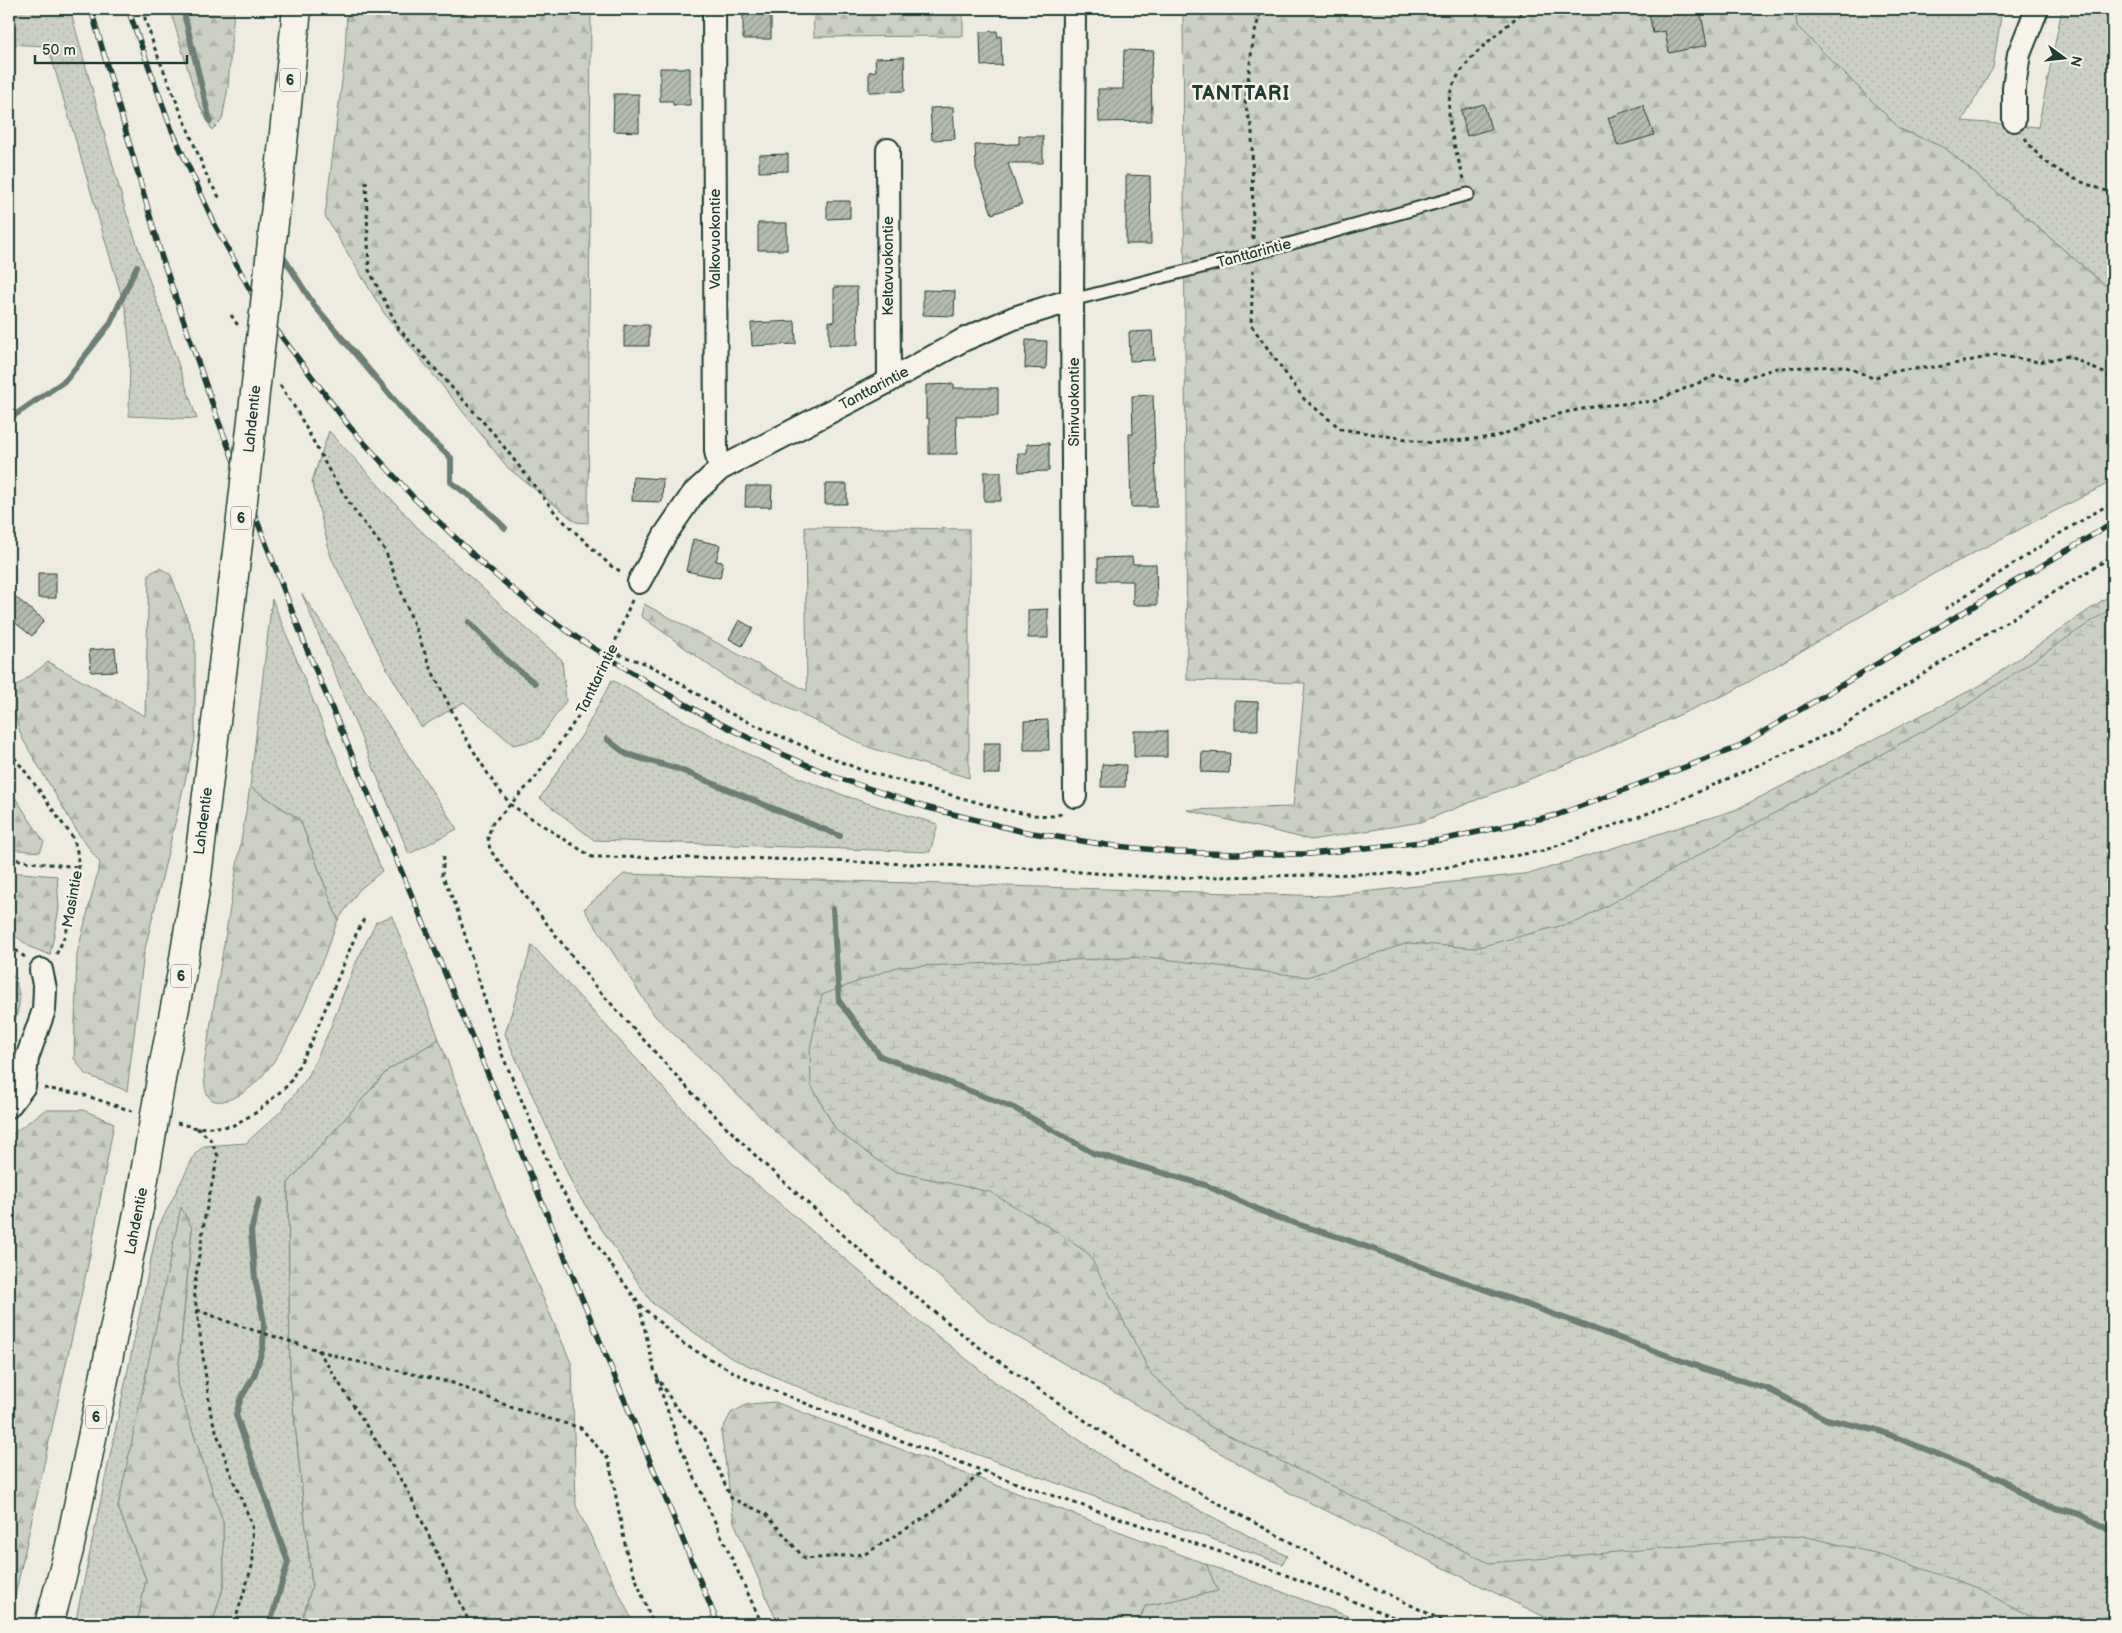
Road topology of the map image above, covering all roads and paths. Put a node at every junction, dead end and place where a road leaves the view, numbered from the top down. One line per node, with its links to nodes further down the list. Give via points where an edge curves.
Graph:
1 (142, 9): 13 (path, via 209,181)
2 (297, 9): 43 (highway, Lahdentie / 6, bridge, via 240,527 196,884 138,1208)
3 (714, 9): 21 (street, Valkovuokontie, via 716,451)
4 (1074, 9): 15 (street, Sinivuokontie)
5 (1260, 9): 14 (path, via 1246,104 1252,129)
6 (1526, 9): 12 (path, via 1470,61 1458,76 1450,95 1454,144)
7 (2037, 9): 8 (street, via 2018,54)
8 (2014, 120): 11 (path, via 2034,152 2056,170 2081,183)
9 (888, 150): 19 (street, Keltavuokontie)
10 (366, 181): 24 (path, via 369,270 399,329 494,434 557,515 612,566)
11 (2113, 193)
12 (1468, 194): 14 (lane, Tanttarintie)
13 (221, 200)
14 (1253, 254): 15 (lane, Tanttarintie); 20 (path, via 1251,325 1304,399 1341,429 1432,443 1495,437 1562,413 1655,401 1714,376 1744,378 1777,368 1844,366 1873,378 1997,355 2039,362 2068,356 2108,375)
15 (1072, 300): 19 (street, Tanttarintie, via 1014,318 963,340); 28 (street, Sinivuokontie)
16 (230, 315): 17 (path)
17 (242, 331)
18 (275, 379): 29 (path, via 298,411 354,510 385,550 432,671 465,737)
19 (889, 381): 21 (street, Tanttarintie)
20 (2113, 392)
21 (720, 469): 24 (street, Tanttarintie, via 693,494)
22 (2113, 502): 25 (path)
23 (2113, 556): 29 (path, via 1837,730 1660,809 1542,851 1412,873 1168,878 1023,868 742,858 592,857)
24 (639, 582): 26 (path, Tanttarintie)
25 (1945, 609)
26 (611, 652): 28 (path, via 663,672 721,709 762,729 862,770 1005,810 1034,815 1053,816 1068,812); 29 (path, Tanttarintie, via 584,708 541,770)
27 (9, 751): 32 (path, Masintie, via 40,790 74,842)
28 (1075, 796)
29 (511, 805): 51 (path, Tanttarintie, via 492,824 488,837 490,850 595,986 690,1092 763,1164 896,1281 984,1350 1172,1478 1365,1583)
30 (444, 856): 38 (path, via 442,875 456,906 501,1052 556,1181)
31 (9, 858): 32 (path)
32 (78, 866): 34 (path, Masintie, via 68,929 56,955)
33 (364, 919): 39 (path, via 311,1043 289,1084 257,1112 232,1126 196,1128 210,1138 218,1156 194,1290)
34 (41, 970): 35 (street, via 45,989 44,1010 27,1058)
35 (24, 1086): 36 (street); 37 (path, via 81,1094)
36 (9, 1106)
37 (126, 1109)
38 (639, 1304): 41 (path); 42 (path, via 685,1345 748,1380)
39 (197, 1310): 40 (path); 46 (path, via 210,1415 252,1524 253,1563)
40 (318, 1350): 47 (path, via 408,1491); 48 (path, via 453,1383 513,1408 581,1428 610,1460 627,1555)
41 (655, 1373): 42 (path, via 675,1406 703,1435 731,1498 766,1514 805,1559 865,1554 932,1513); 49 (path, via 679,1444)
42 (984, 1471): 50 (path, via 1268,1568)
43 (69, 1550): 44 (highway, Lahdentie / 6); 45 (lane)
44 (49, 1624)
45 (60, 1624)
46 (234, 1624)
47 (470, 1624)
48 (654, 1624)
49 (762, 1624)
50 (1411, 1624)
51 (1450, 1624)

